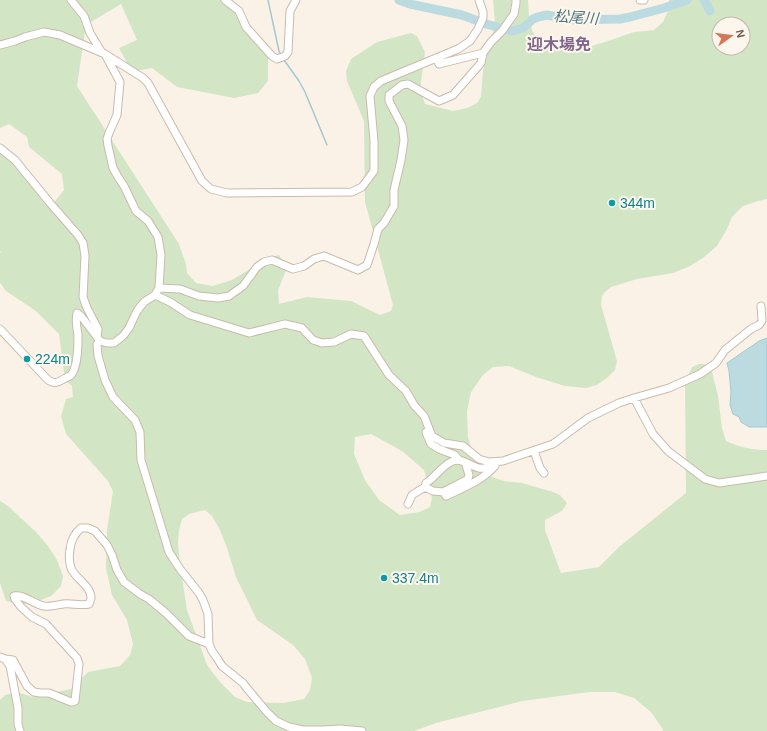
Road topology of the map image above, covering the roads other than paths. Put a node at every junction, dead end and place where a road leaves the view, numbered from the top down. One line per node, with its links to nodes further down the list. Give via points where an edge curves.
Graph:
1 (71, 0): 9 (street, via 84,16 90,33)
2 (225, 0): 3 (street, via 239,11 246,27 277,59 288,52 290,11)
3 (296, 0)
4 (480, 0): 11 (street, via 482,18 470,41)
5 (516, 0): 10 (street, via 514,14)
6 (640, 0): 7 (street)
7 (644, 0)
8 (0, 45): 9 (street, via 47,32)
9 (103, 53): 11 (street, via 148,83 202,181 211,188 228,193 352,192 362,187 374,171 370,96 374,87 381,80); 13 (street, via 120,82 117,115 107,139 113,168 136,210 148,221 158,237 161,255)
10 (483, 53): 11 (street, via 439,64); 13 (street, via 481,63 454,94 444,99 439,101 408,84 402,85 389,95 388,101 402,126 404,140 394,190 394,206 378,229 367,265 358,270 324,256 304,266 293,268 272,260 257,267 243,286 229,296 218,298)
11 (436, 58)
12 (0, 148): 17 (street, via 15,160 83,243 83,297 98,329)
13 (159, 288): 14 (street)
14 (155, 295): 17 (street, via 144,302 123,336 114,343); 19 (street, via 190,315 249,333 285,324 302,328 314,340 322,343 334,342 351,334 364,336 389,375 406,391)
15 (761, 306): 18 (street, via 762,321 759,325 725,350 716,363 683,383)
16 (0, 329): 17 (street, via 52,383 70,376 74,370 77,358 77,313)
17 (99, 339): 28 (street, via 98,356 105,380 113,397 135,420 140,432 141,460 169,552 203,600 208,614)
18 (634, 398): 20 (street, via 588,418 554,444); 24 (street, via 653,434 668,451 705,479 719,483)
19 (426, 422): 21 (street, via 426,435 431,444); 22 (street, via 432,436 438,440 463,446 479,459)
20 (534, 451): 22 (street); 23 (street)
21 (462, 461): 22 (street, via 479,468 492,466); 25 (street, via 453,460 426,483); 25 (street, via 469,475 468,479 443,492)
22 (495, 462): 26 (street, via 496,466 491,472)
23 (544, 473)
24 (767, 476)
25 (425, 487): 27 (street, via 412,495)
26 (446, 496)
27 (408, 504)
28 (209, 644): 29 (street, via 189,636 149,599 124,582 107,545 95,531 81,528 72,538 69,559 71,568 88,590 91,598 89,604 45,606 14,596 32,617 46,624 76,658 79,664 75,701 71,702 49,693 34,692 13,660); 31 (street, via 222,666 243,682 276,721 303,730)
29 (2, 658): 30 (street, via 10,666)
30 (20, 731)
31 (362, 731)

